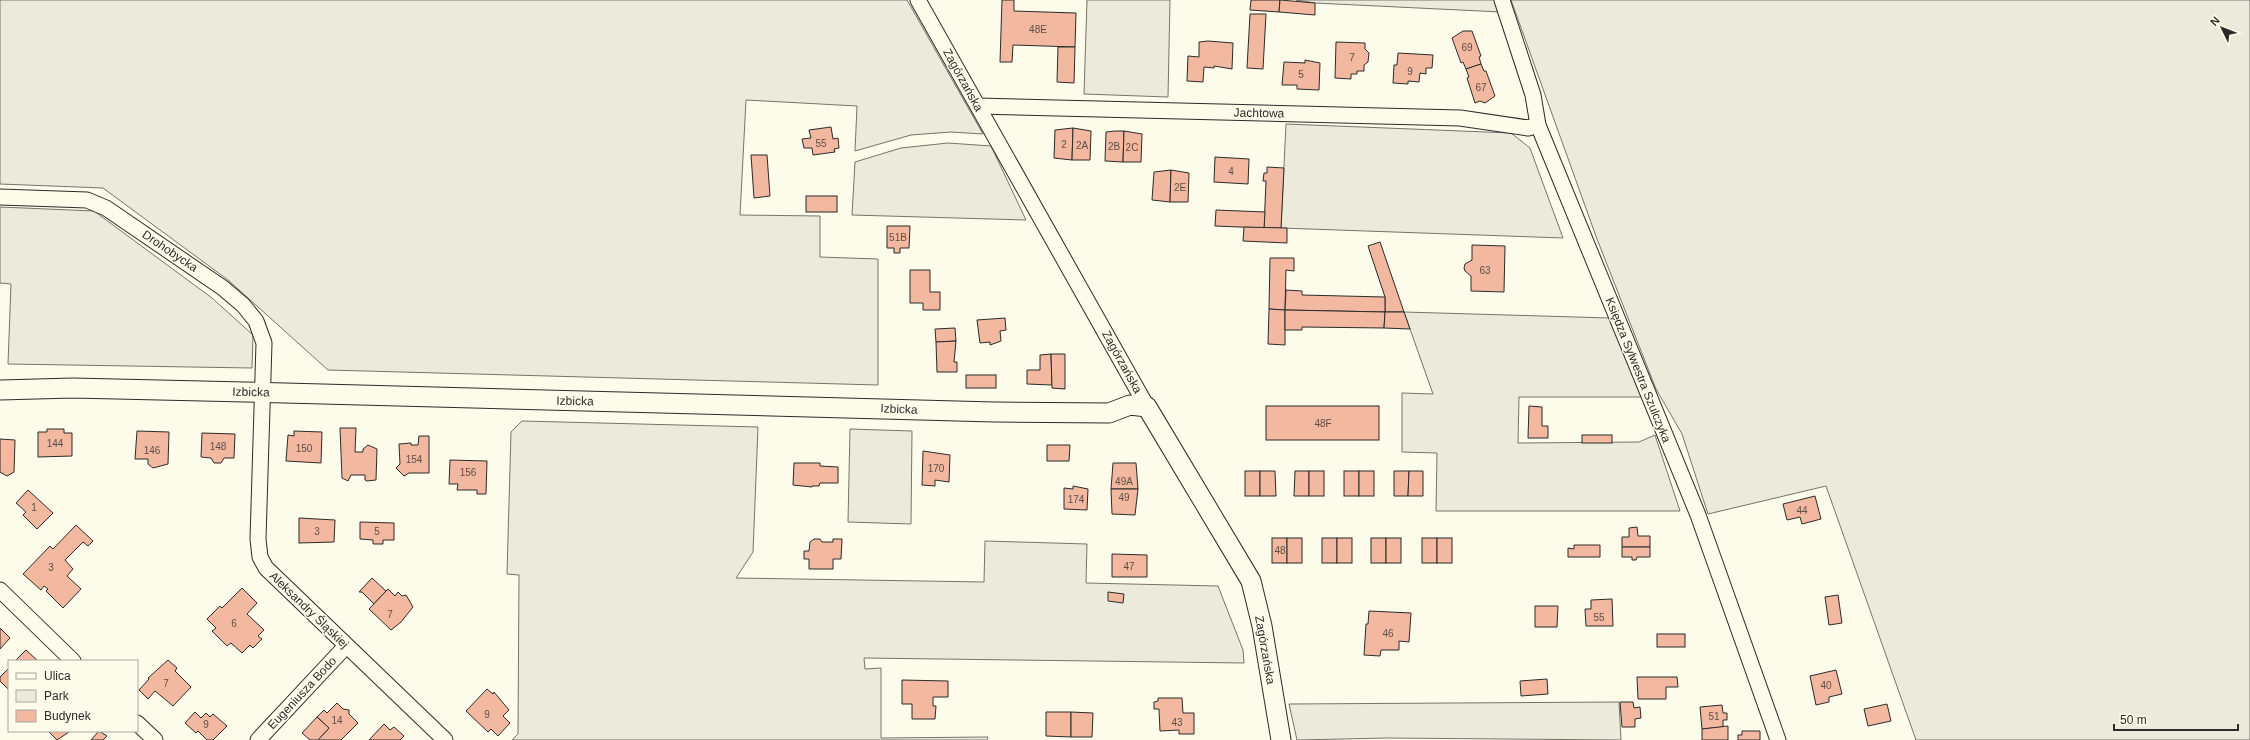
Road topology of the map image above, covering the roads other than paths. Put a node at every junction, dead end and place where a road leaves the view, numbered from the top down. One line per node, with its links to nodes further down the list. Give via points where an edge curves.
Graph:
1 (918, 0): 3 (street, Zagórzańska)
2 (1502, 0): 4 (street, Księdza Sylwestra Szulczyka, via 1534,94)
3 (978, 106): 4 (street, Jachtowa, via 1460,118 1528,128); 8 (street, Zagórzańska)
4 (1538, 125): 17 (street, Księdza Sylwestra Szulczyka, via 1698,515)
5 (0, 197): 7 (street, Drohobycka, via 87,200 106,208 223,288 256,321 264,343)
6 (0, 390): 7 (street, Izbicka, via 66,388)
7 (264, 393): 8 (street, Izbicka, via 999,412 1109,413 1130,404); 10 (street, Aleksandry Śląskiej, via 258,539 260,556 266,568)
8 (1147, 407): 16 (street, Zagórzańska, via 1251,581 1262,626)
9 (0, 590): 11 (street)
10 (346, 646): 14 (street, Eugeniusza Bodo); 15 (street, Aleksandry Śląskiej)
11 (72, 660)
12 (138, 724): 13 (street)
13 (155, 740)
14 (258, 740)
15 (445, 740)
16 (1281, 740)
17 (1778, 740)

